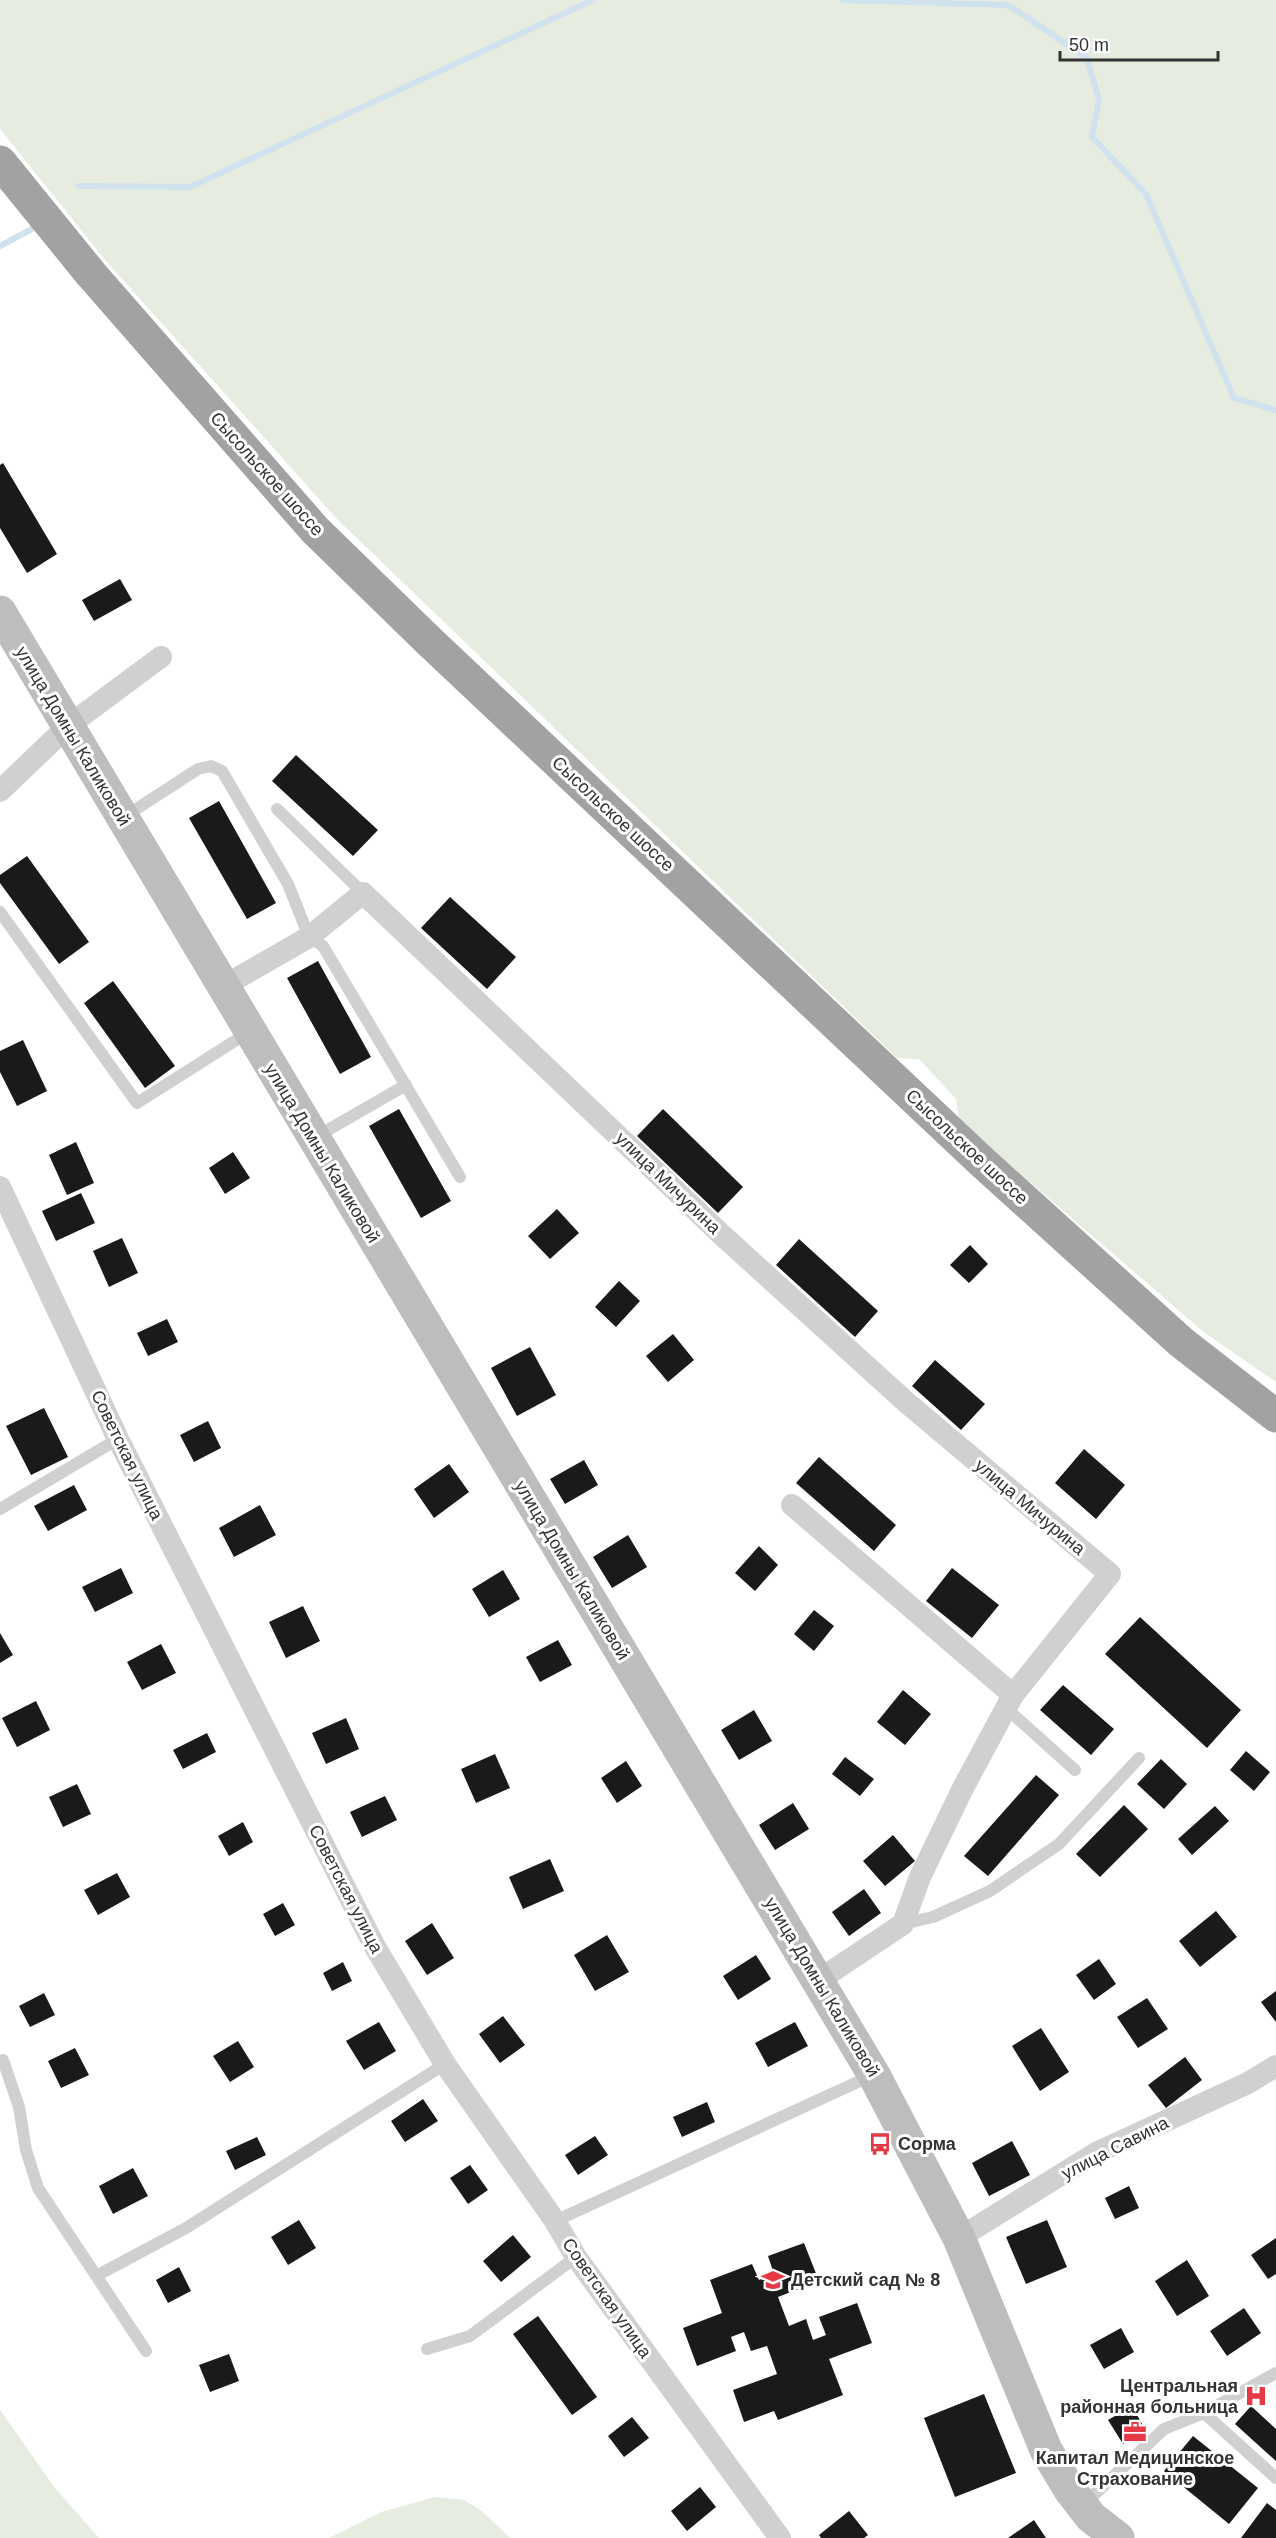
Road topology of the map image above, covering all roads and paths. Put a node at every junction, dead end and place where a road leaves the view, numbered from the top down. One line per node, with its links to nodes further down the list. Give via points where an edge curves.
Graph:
1 (0, 162): 17 (highway, Сысольское шоссе, via 91,274 315,530 980,1160 1181,1342)
2 (0, 612): 4 (main road, улица Домны Каликовой)
3 (160, 657): 4 (street)
4 (68, 726): 5 (street); 7 (main road, улица Домны Каликовой)
5 (0, 791)
6 (277, 809): 8 (lane)
7 (122, 819): 10 (lane, via 198,769 211,766 222,771 280,868); 11 (main road, улица Домны Каликовой)
8 (363, 893): 10 (street); 21 (street, улица Мичурина, via 722,1235 906,1402 1110,1574)
9 (0, 912): 12 (lane, via 137,1103)
10 (309, 936): 11 (street); 13 (lane, via 323,946)
11 (222, 987): 12 (main road, улица Домны Каликовой)
12 (249, 1032): 14 (main road, улица Домны Каликовой)
13 (406, 1085): 14 (lane); 15 (lane)
14 (313, 1138): 25 (main road, улица Домны Каликовой)
15 (460, 1177)
16 (0, 1187): 18 (street, Советская улица)
17 (1276, 1416)
18 (118, 1439): 20 (lane); 27 (street, Советская улица, via 375,1947)
19 (792, 1505): 21 (street)
20 (0, 1509)
21 (1010, 1702): 23 (lane); 24 (street, via 920,1876)
22 (1139, 1758): 24 (lane, via 1059,1844 990,1891 933,1917)
23 (1075, 1770)
24 (903, 1924): 25 (street)
25 (819, 1980): 29 (main road, улица Домны Каликовой)
26 (3, 2060): 33 (lane, via 38,2188)
27 (445, 2064): 30 (street, Советская улица); 33 (lane, via 186,2228)
28 (1276, 2066): 31 (street, улица Савина, via 1248,2083 1096,2153)
29 (874, 2074): 30 (lane); 31 (main road, улица Домны Каликовой)
30 (555, 2221): 32 (street, Советская улица)
31 (959, 2238): 39 (main road, улица Домны Каликовой, via 1046,2450)
32 (576, 2257): 34 (lane, via 470,2336); 40 (street, Советская улица)
33 (96, 2276): 35 (lane)
34 (427, 2349)
35 (146, 2351)
36 (1276, 2373): 37 (lane)
37 (1204, 2413): 38 (lane); 39 (lane, via 1164,2429)
38 (1276, 2478)
39 (1082, 2506): 41 (main road, улица Домны Каликовой)
40 (780, 2538)
41 (1118, 2538)

